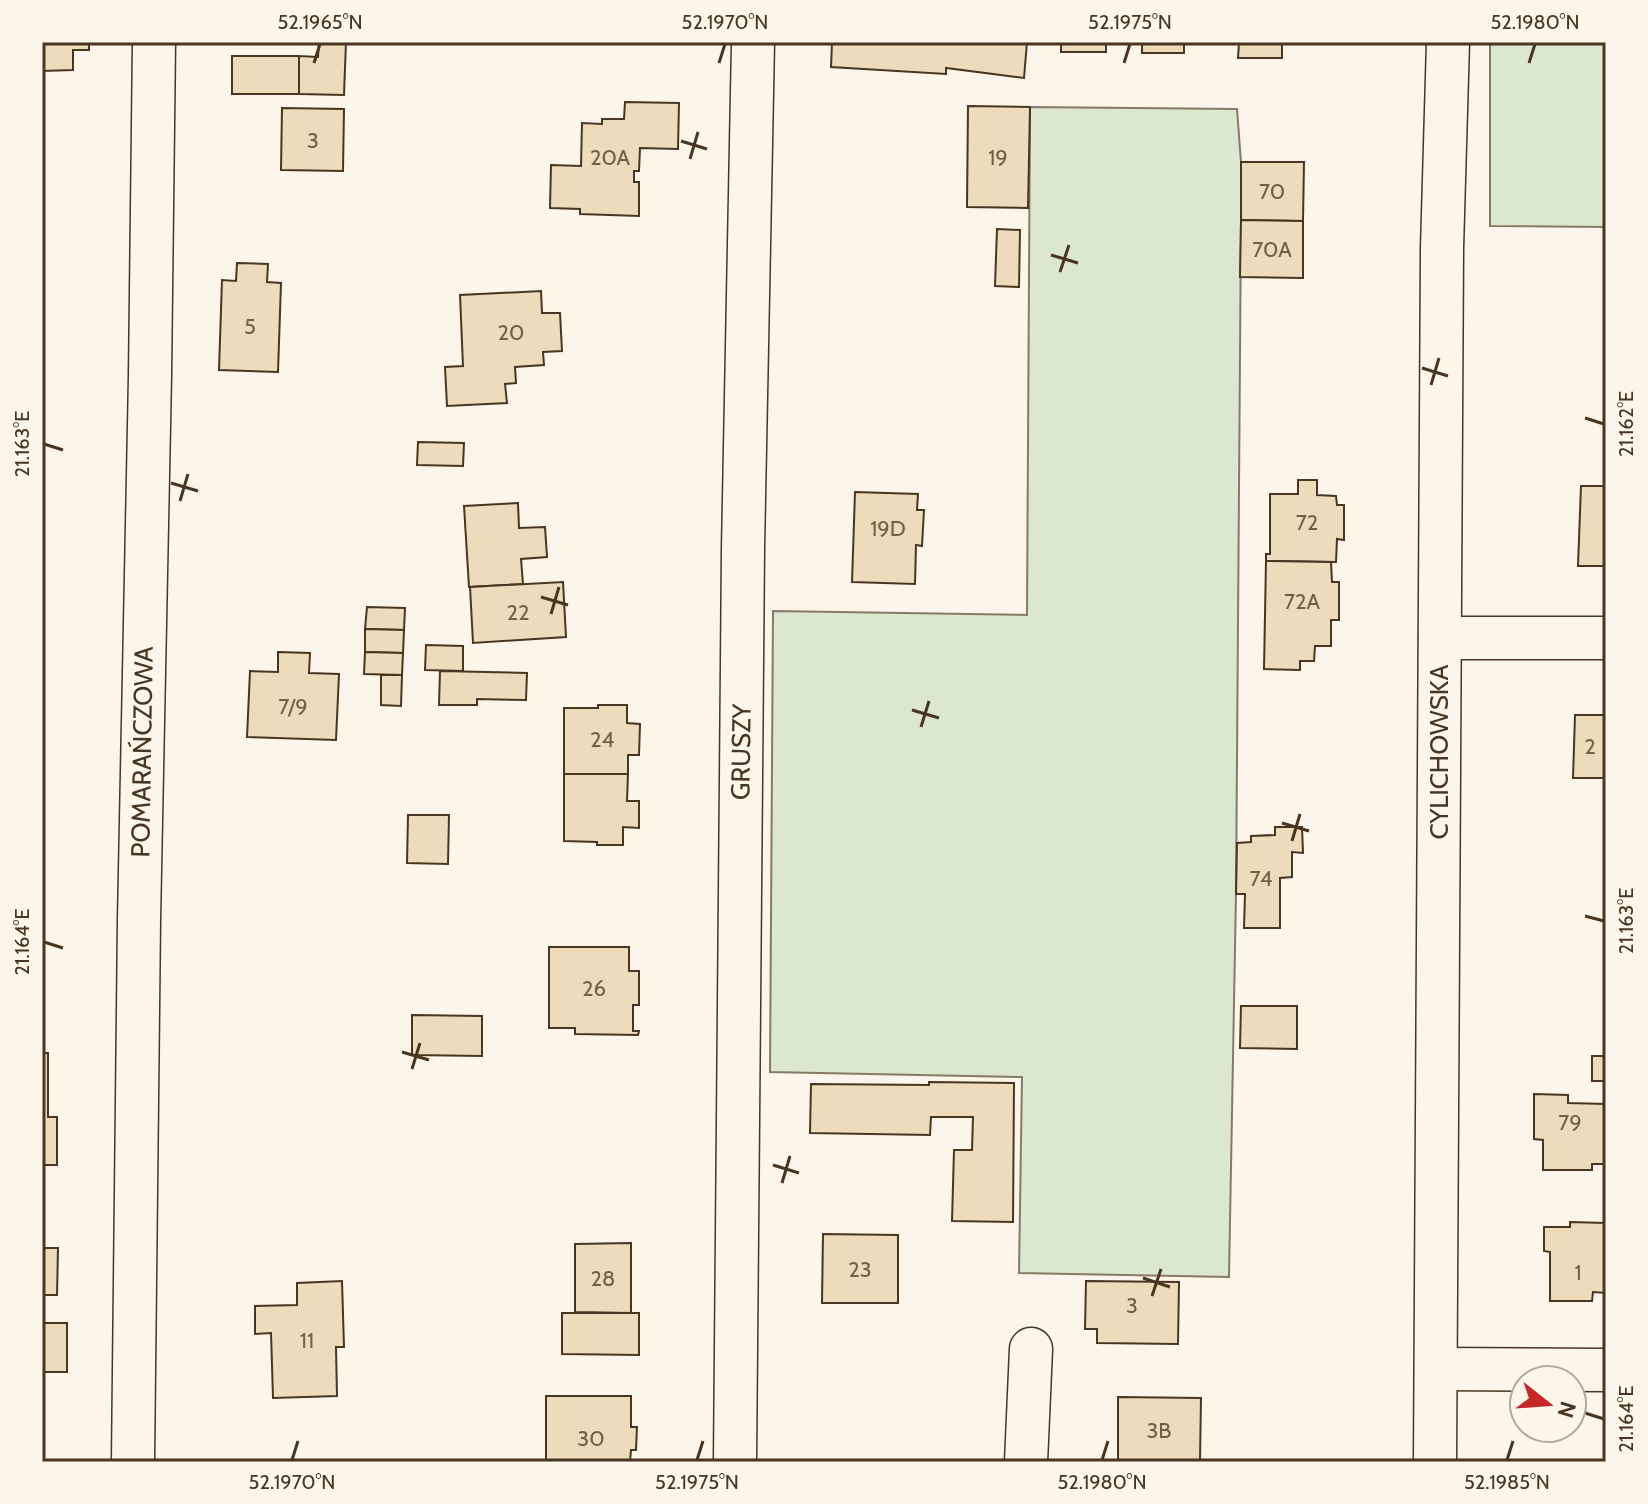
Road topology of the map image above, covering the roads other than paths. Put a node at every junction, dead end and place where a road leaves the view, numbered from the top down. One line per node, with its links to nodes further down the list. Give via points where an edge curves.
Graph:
1 (154, 42): 9 (street, POMARAŃCZOWA)
2 (753, 42): 10 (street, GRUSZY)
3 (1448, 42): 4 (street, CYLICHOWSKA)
4 (1440, 638): 5 (street); 7 (street, CYLICHOWSKA)
5 (1606, 638)
6 (1031, 1349): 11 (street)
7 (1436, 1369): 8 (street); 12 (street, CYLICHOWSKA)
8 (1606, 1370)
9 (133, 1462)
10 (735, 1462)
11 (1026, 1462)
12 (1435, 1462)

